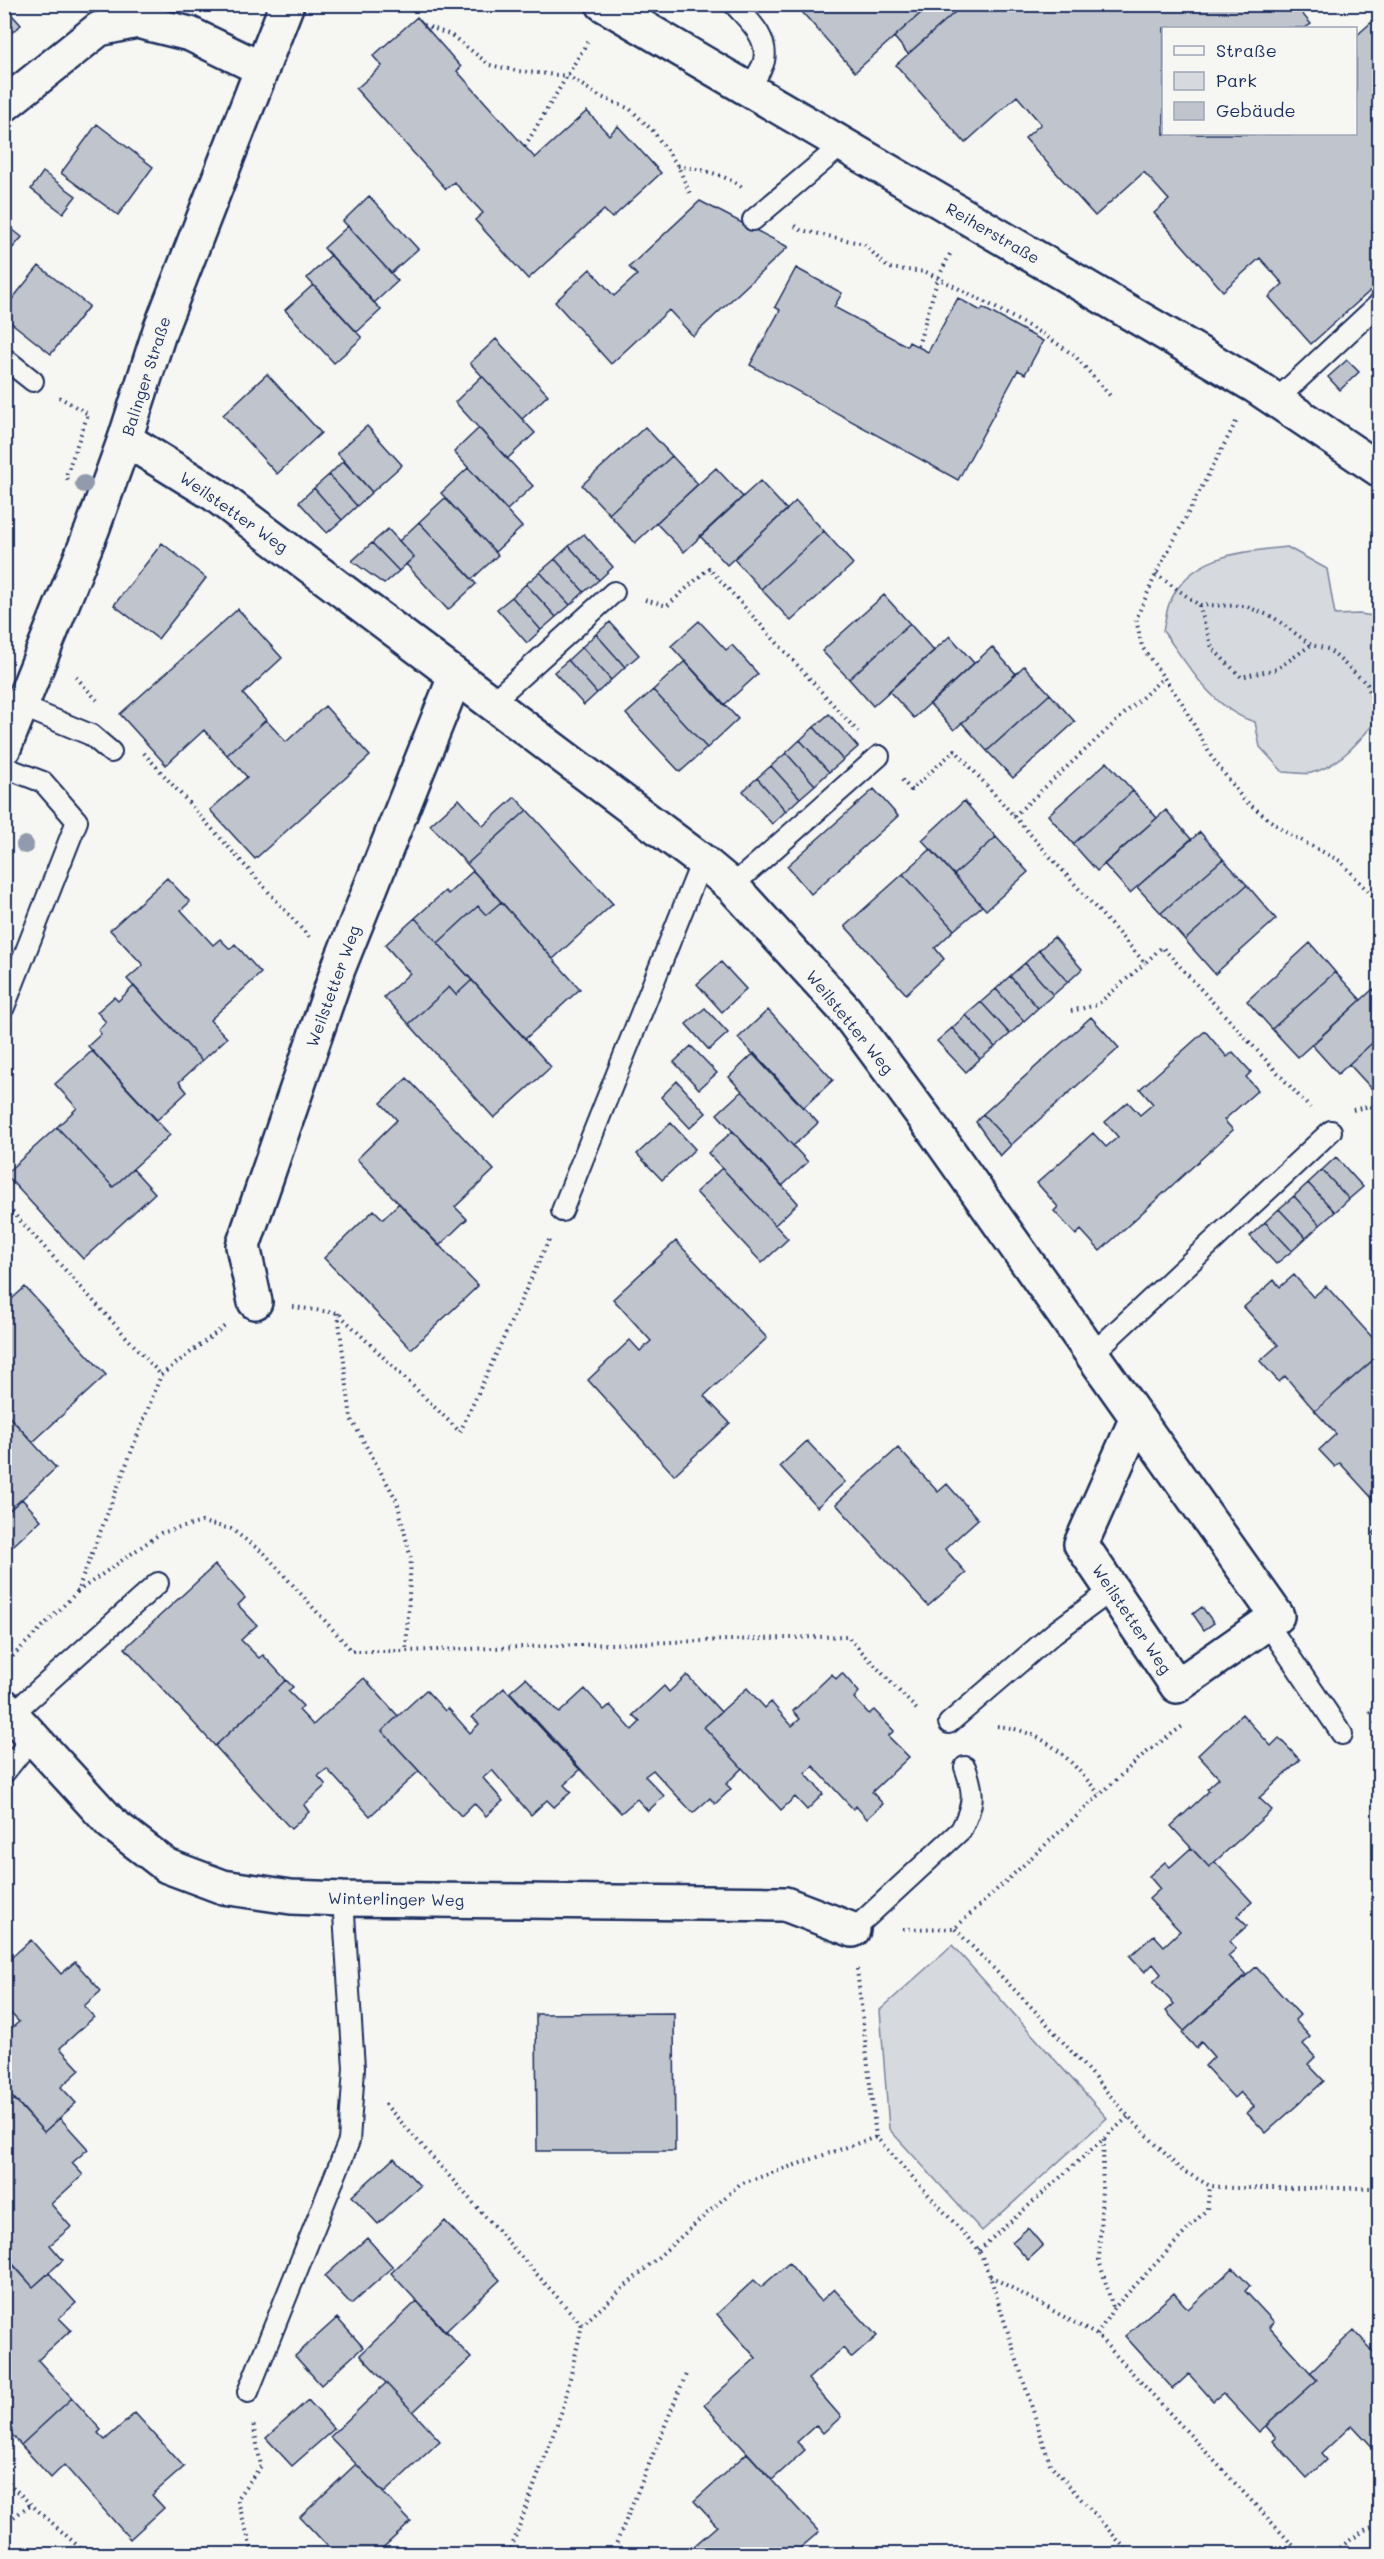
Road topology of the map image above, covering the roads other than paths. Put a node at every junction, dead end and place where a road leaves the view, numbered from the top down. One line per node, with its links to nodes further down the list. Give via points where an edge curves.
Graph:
1 (287, 4): 4 (street, Balinger Straße)
2 (603, 4): 5 (street, Reiherstraße)
3 (734, 4): 5 (lane, via 764,43 764,62)
4 (262, 69): 6 (street, via 190,34 137,21 99,29); 13 (street, Balinger Straße, via 160,330)
5 (748, 90): 7 (street, Reiherstraße)
6 (4, 105)
7 (842, 145): 8 (lane); 12 (street, Reiherstraße)
8 (753, 220)
9 (1380, 303): 12 (lane)
10 (4, 358): 11 (lane)
11 (33, 381)
12 (1265, 393): 14 (street, Reiherstraße)
13 (125, 439): 16 (street, Weilstetter Weg, via 214,494); 18 (street, Balinger Straße)
14 (1380, 470)
15 (614, 592): 17 (lane)
16 (455, 677): 17 (street, Weilstetter Weg); 28 (street, Weilstetter Weg, via 338,969 243,1246)
17 (491, 703): 23 (street, Weilstetter Weg)
18 (21, 706): 19 (street, Balinger Straße); 20 (lane, via 91,735)
19 (4, 748)
20 (111, 752)
21 (879, 756): 24 (lane)
22 (4, 767): 25 (lane, via 43,782 77,821)
23 (702, 861): 24 (street, Weilstetter Weg); 27 (lane)
24 (732, 886): 29 (street, Weilstetter Weg, via 845,1010)
25 (4, 1007)
26 (1331, 1131): 29 (lane)
27 (562, 1211)
28 (255, 1302)
29 (1092, 1355): 30 (street, Weilstetter Weg)
30 (1136, 1420): 32 (street, Weilstetter Weg, via 1081,1544); 33 (street, Weilstetter Weg, via 1277,1616)
31 (158, 1583): 34 (lane)
32 (1112, 1590): 33 (street, Weilstetter Weg, via 1177,1686); 35 (lane, via 1055,1632)
33 (1267, 1623): 36 (lane)
34 (16, 1719): 38 (lane); 39 (street, Winterlinger Weg, via 111,1822 167,1866 223,1887 291,1897)
35 (949, 1723)
36 (1342, 1734)
37 (966, 1767): 40 (lane, via 974,1789 971,1810 961,1830)
38 (4, 1773)
39 (344, 1899): 40 (street, Winterlinger Weg, via 785,1904); 41 (lane, via 354,2068 349,2141)
40 (853, 1930)
41 (248, 2392)

